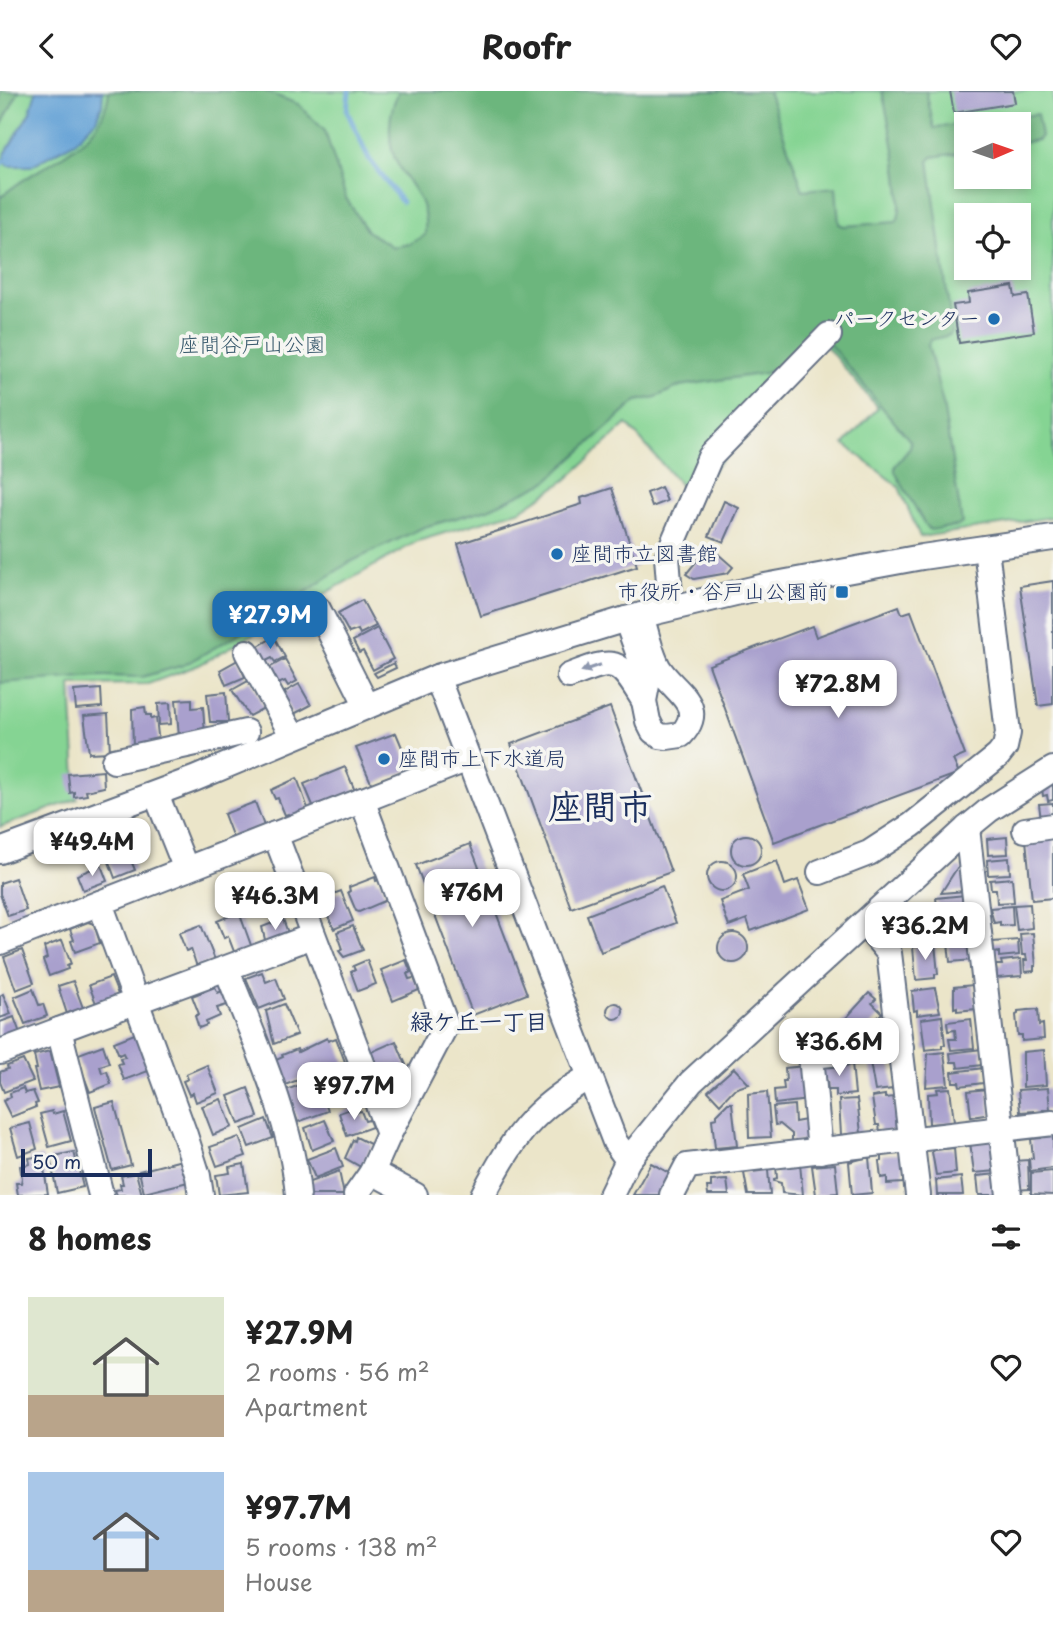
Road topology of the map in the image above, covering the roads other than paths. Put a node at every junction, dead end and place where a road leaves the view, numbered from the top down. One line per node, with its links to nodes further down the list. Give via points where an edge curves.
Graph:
1 (829, 335): 4 (street, via 710,457 667,557)
2 (1053, 538): 3 (street)
3 (986, 548): 4 (street); 28 (street, via 1008,733 1005,747 892,839 852,862)
4 (671, 607): 6 (street)
5 (318, 609): 12 (street)
6 (634, 617): 9 (street); 10 (street); 11 (street, via 648,680)
7 (247, 652): 14 (street)
8 (569, 676): 11 (street, one-way to 8, via 617,665 599,664)
9 (437, 677): 12 (street); 16 (street)
10 (672, 685): 11 (street, via 652,686); 11 (street, via 685,696 691,712 691,722 681,735 667,737 653,731)
11 (644, 701)
12 (367, 706): 14 (street)
13 (246, 732): 15 (street)
14 (293, 737): 19 (street)
15 (181, 747): 17 (street); 19 (street)
16 (468, 759): 21 (street); 38 (street)
17 (114, 761)
18 (1053, 769): 23 (street)
19 (194, 779): 20 (street)
20 (156, 794): 26 (street); 27 (street)
21 (362, 800): 25 (street); 41 (street, via 446,1025)
22 (1053, 826): 24 (street)
23 (967, 828): 30 (street); 40 (street)
24 (1025, 830)
25 (275, 834): 27 (street); 31 (street)
26 (0, 851)
27 (186, 869): 29 (street)
28 (820, 872)
29 (100, 903): 32 (street); 34 (street)
30 (863, 923): 36 (street, via 889,953); 44 (street, via 691,1082)
31 (313, 936): 33 (street); 41 (street)
32 (0, 942)
33 (227, 970): 34 (street); 48 (street, via 286,1128)
34 (137, 1000): 35 (street); 47 (street, via 185,1135)
35 (59, 1030): 37 (street); 46 (street)
36 (901, 1047): 42 (street); 43 (street, via 811,1056)
37 (0, 1052)
38 (589, 1077): 44 (street, via 615,1142); 51 (street, via 559,1094 524,1128)
39 (1053, 1123): 40 (street)
40 (1002, 1129): 42 (street); 55 (street)
41 (389, 1134): 45 (street)
42 (912, 1140): 43 (street); 54 (street)
43 (820, 1151): 53 (street, via 687,1166)
44 (628, 1160): 52 (street)
45 (372, 1172): 49 (street); 50 (street)
46 (101, 1195)
47 (201, 1195)
48 (298, 1195)
49 (356, 1195)
50 (415, 1195)
51 (483, 1195)
52 (611, 1195)
53 (672, 1195)
54 (918, 1195)
55 (1009, 1195)

